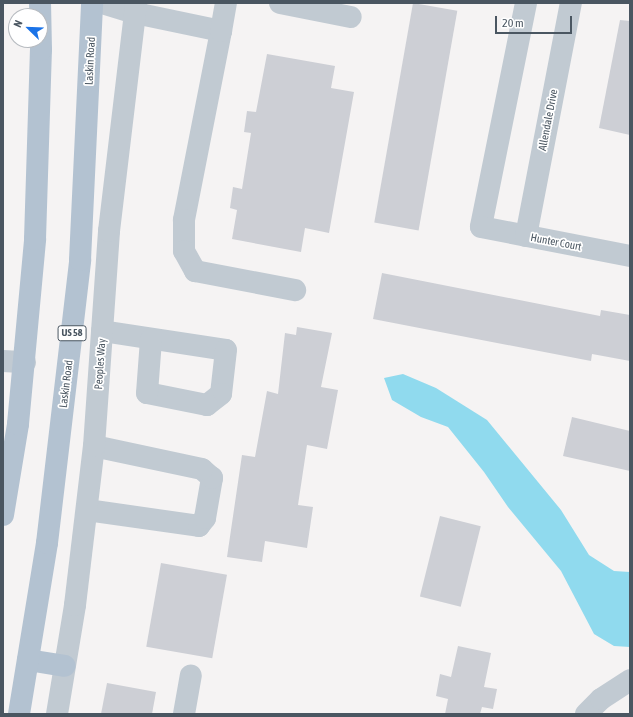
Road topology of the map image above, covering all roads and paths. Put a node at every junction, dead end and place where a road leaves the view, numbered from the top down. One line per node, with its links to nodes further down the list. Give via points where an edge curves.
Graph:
1 (40, 3): 17 (main road, via 35,239)
2 (92, 3): 21 (main road, Laskin Road / US 58, via 80,260 47,543)
3 (102, 3): 8 (street)
4 (226, 3): 10 (street)
5 (280, 3): 9 (street)
6 (526, 3): 11 (street, Hunter Court, via 481,227)
7 (571, 3): 11 (street, Allendale Drive)
8 (136, 8): 10 (street); 14 (street, Peoples Way, via 109,231)
9 (351, 17)
10 (221, 31): 13 (street, via 184,220 184,251 195,271)
11 (526, 236): 12 (street, Hunter Court)
12 (630, 256)
13 (295, 290)
14 (102, 331): 15 (street); 18 (street, Peoples Way)
15 (151, 340)
16 (3, 361): 17 (street)
17 (24, 362): 20 (main road)
18 (94, 446): 19 (street, Peoples Way); 19 (street, via 202,469 212,478 205,518 199,526)
19 (87, 510): 22 (street, Peoples Way)
20 (3, 515)
21 (28, 660): 22 (main road); 25 (main road, Laskin Road / US 58)
22 (65, 666): 26 (street, Peoples Way)
23 (191, 676): 27 (street)
24 (630, 680): 28 (street, via 601,699)
25 (14, 711)
26 (57, 714)
27 (184, 714)
28 (586, 714)

